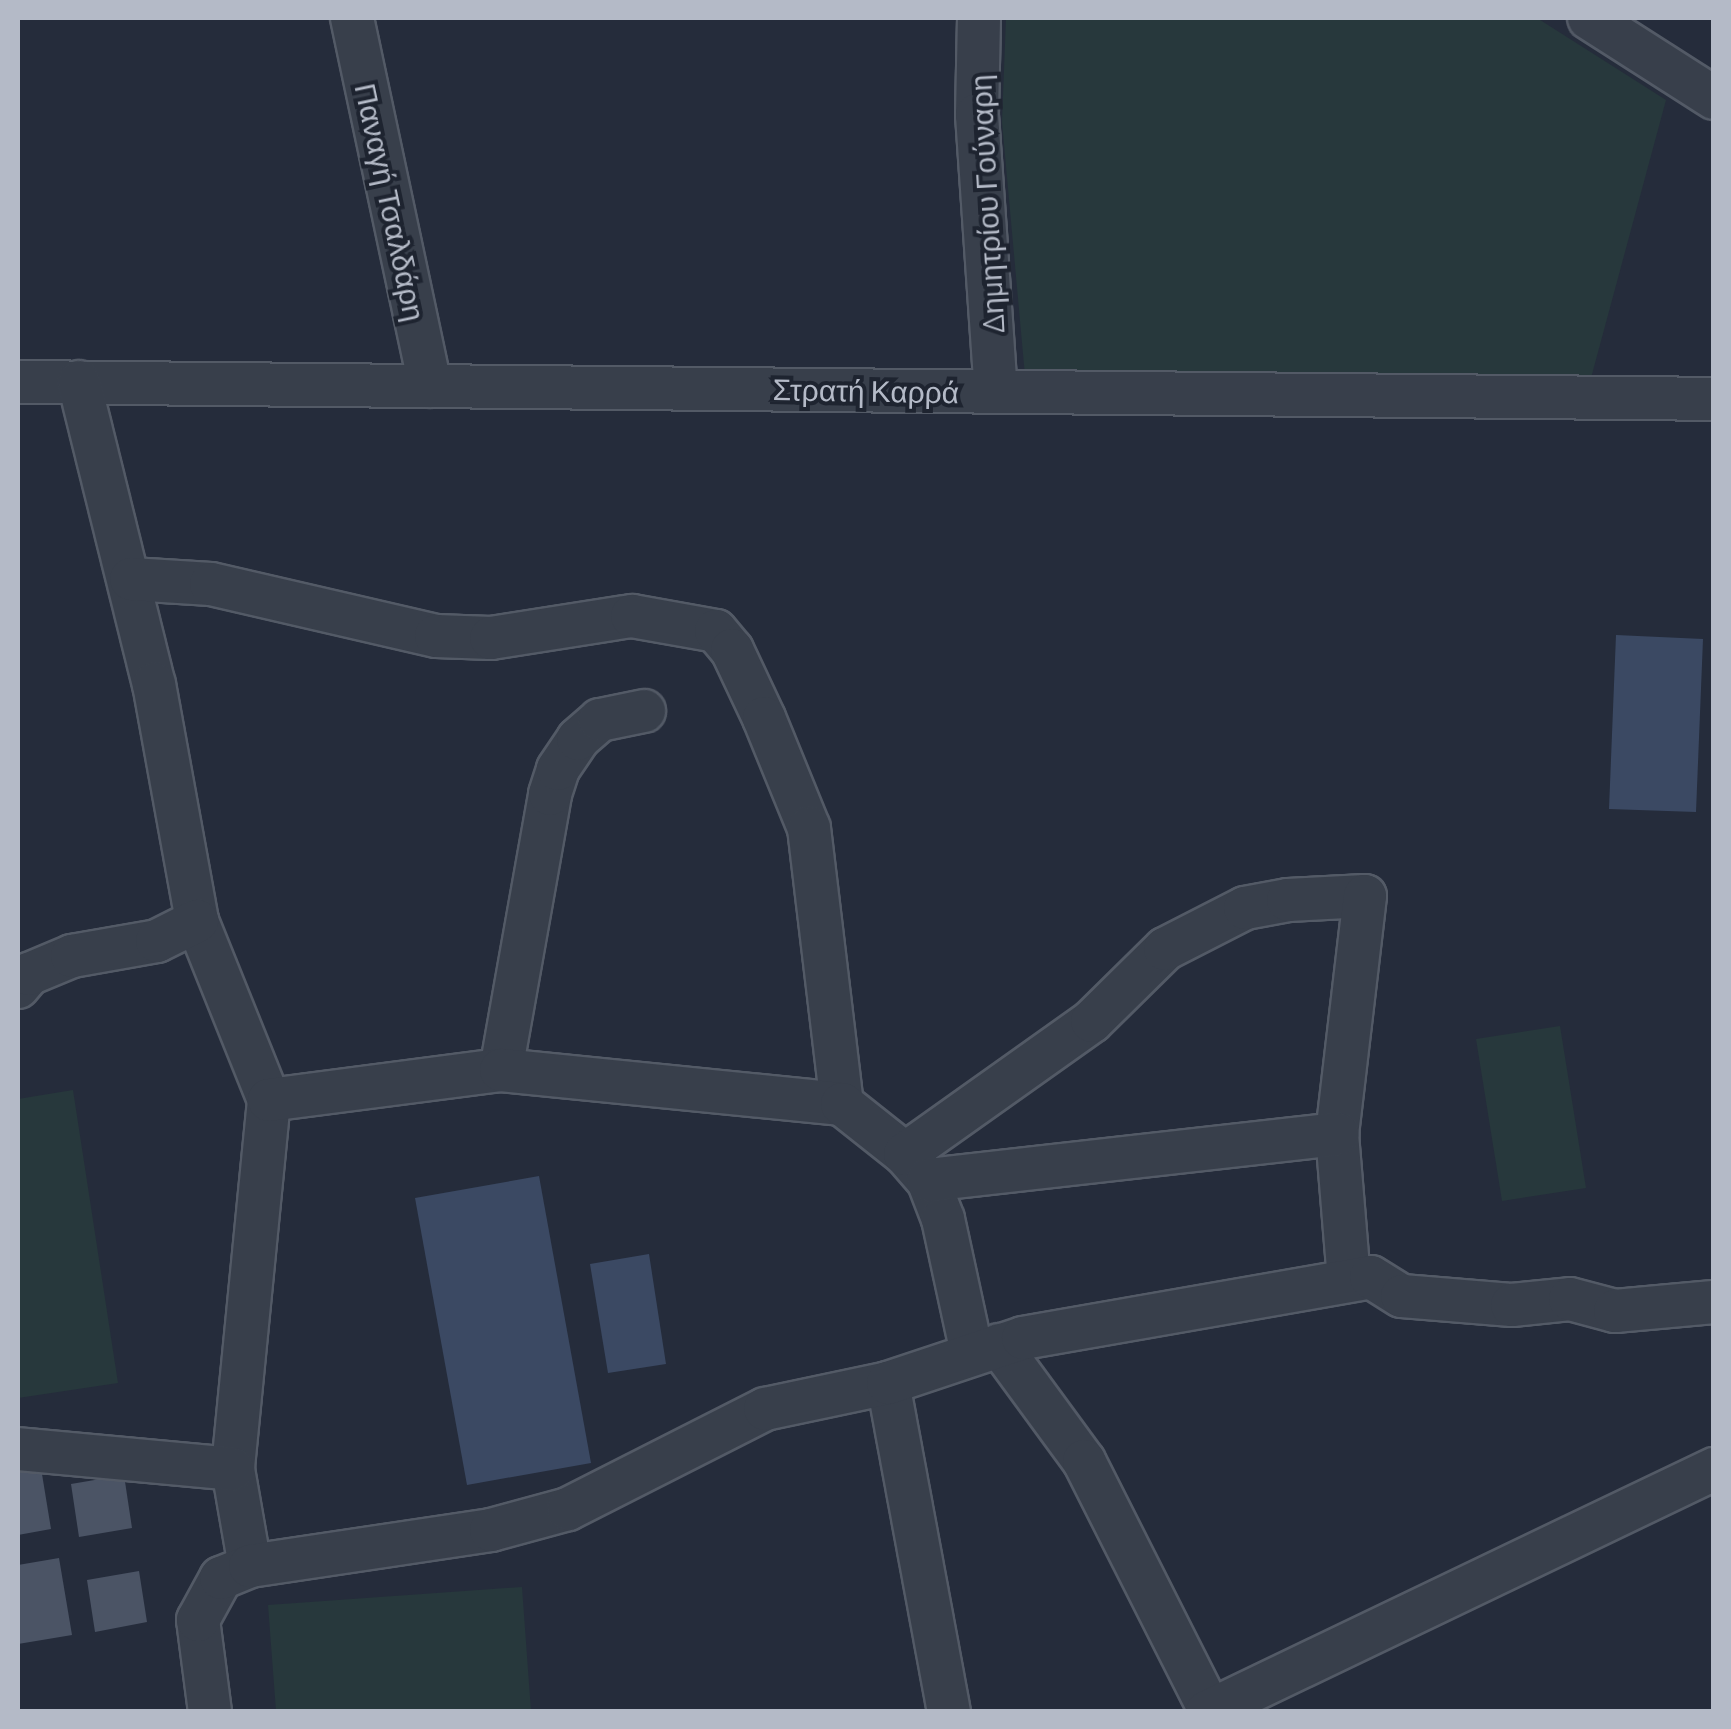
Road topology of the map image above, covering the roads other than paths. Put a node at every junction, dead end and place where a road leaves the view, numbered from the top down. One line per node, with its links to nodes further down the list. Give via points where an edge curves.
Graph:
1 (352, 18): 7 (street, Παναγή Τσαλδάρη)
2 (979, 18): 8 (street, Δημητρίου Γούναρη, via 978,115)
3 (1590, 18): 4 (street)
4 (1714, 98)
5 (18, 382): 6 (street, Στρατή Καρρά)
6 (79, 382): 7 (street, Στρατή Καρρά); 10 (street)
7 (430, 386): 8 (street, Στρατή Καρρά)
8 (996, 391): 9 (street, Στρατή Καρρά)
9 (1714, 399)
10 (131, 579): 12 (street); 16 (street, via 210,584 436,636 492,638 632,616 716,630 764,718 808,828)
11 (644, 711): 14 (street, via 600,720 558,769)
12 (196, 922): 13 (street, via 157,941 72,956 29,974); 15 (street)
13 (18, 987)
14 (501, 1070): 15 (street); 16 (street)
15 (268, 1100): 24 (street)
16 (842, 1104): 18 (street)
17 (1336, 1134): 18 (street); 18 (street, via 1365,896 1245,908 1164,950 1092,1021); 19 (street)
18 (916, 1167): 21 (street, via 942,1220)
19 (1349, 1280): 20 (street, via 1371,1276 1402,1296 1512,1305 1570,1299 1615,1311); 21 (street)
20 (1714, 1302)
21 (985, 1349): 22 (street); 27 (street, via 1084,1461)
22 (888, 1383): 26 (street, via 765,1409 608,1492 553,1513 434,1540); 29 (street)
23 (18, 1449): 24 (street)
24 (233, 1469): 26 (street)
25 (1714, 1470): 27 (street)
26 (250, 1566): 28 (street, via 221,1578 198,1620)
27 (1209, 1711)
28 (210, 1712)
29 (948, 1712)

